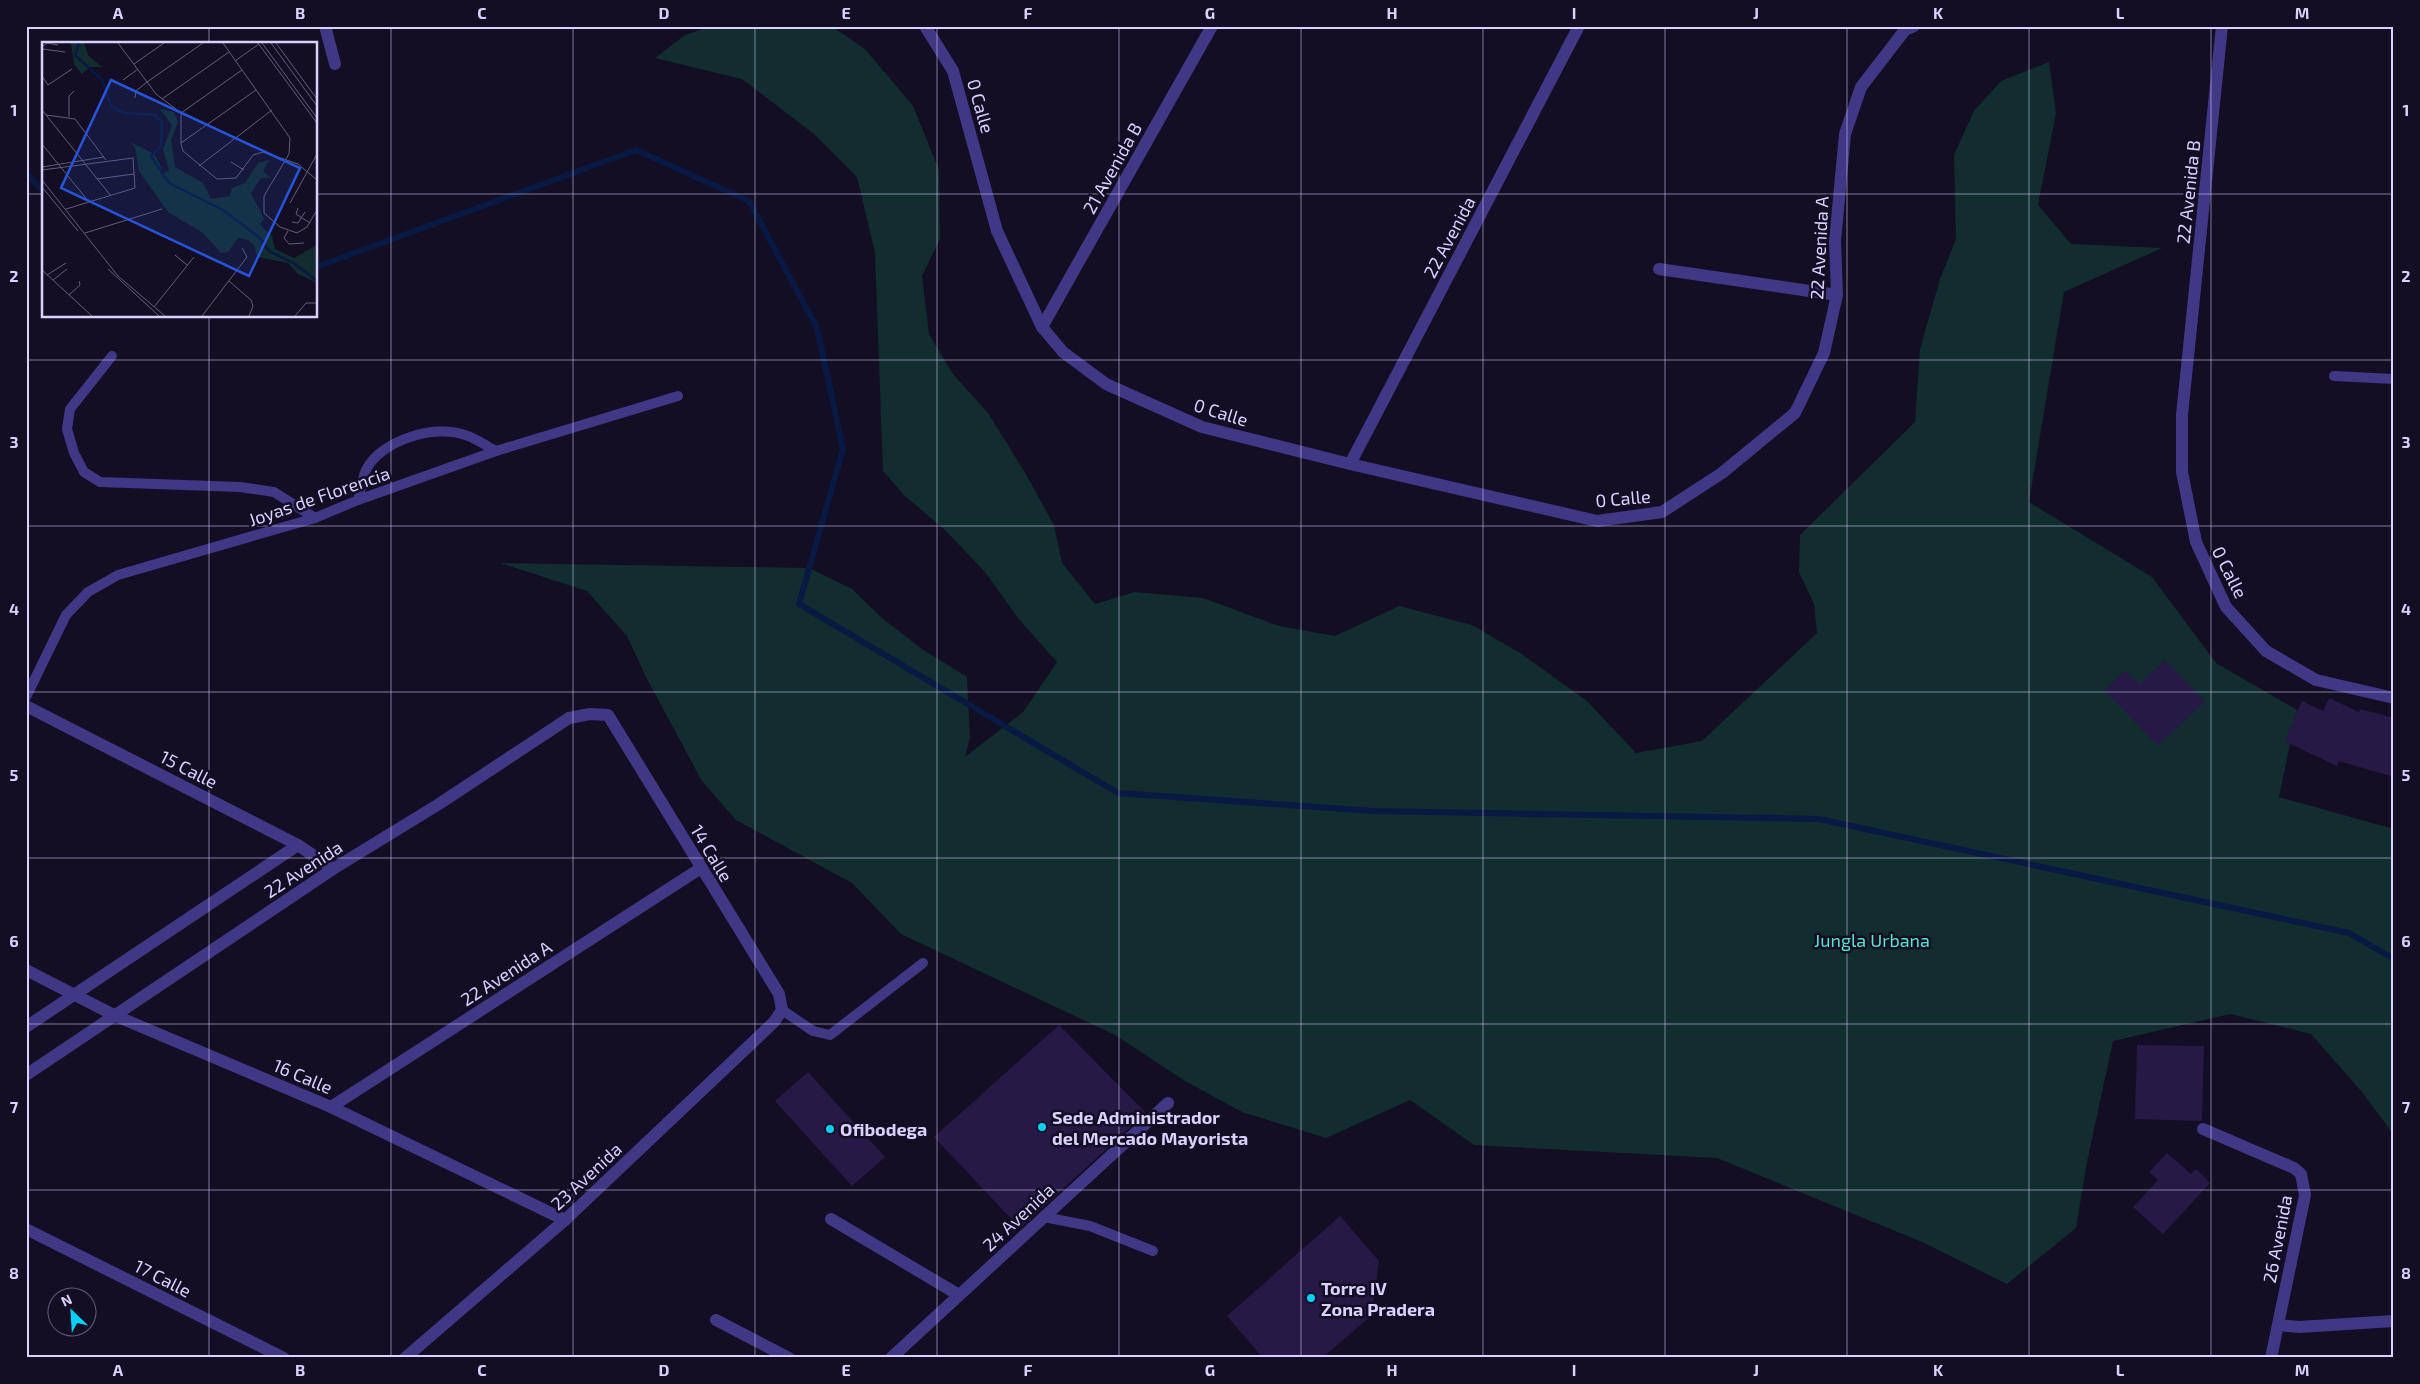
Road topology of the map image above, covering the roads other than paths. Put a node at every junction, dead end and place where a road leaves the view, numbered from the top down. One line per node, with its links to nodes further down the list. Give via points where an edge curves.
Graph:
1 (325, 26): 7 (street)
2 (925, 26): 10 (street, 0 Calle, via 953,71 997,231)
3 (1212, 26): 10 (street, 21 Avenida B)
4 (1579, 26): 17 (street, 22 Avenida)
5 (2222, 26): 12 (street, 22 Avenida B)
6 (1909, 28): 9 (street, 22 Avenida A, via 1861,87 1845,134 1835,241)
7 (334, 64)
8 (1659, 269): 9 (street)
9 (1837, 295): 18 (street, 22 Avenida A, via 1824,353 1795,413)
10 (1042, 327): 17 (street, 0 Calle, via 1063,352 1106,384 1152,406 1202,427)
11 (112, 356): 20 (lane, via 70,409 67,429 84,472 100,482 240,487 274,492)
12 (2189, 360): 22 (street, 0 Calle, via 2182,415 2182,472 2196,542 2226,607 2266,651 2316,680)
13 (2334, 376): 14 (lane)
14 (2394, 379)
15 (678, 396): 16 (lane, Joyas de Florencia)
16 (496, 451): 19 (lane, Joyas de Florencia); 19 (lane, via 465,434 434,432 407,437 381,452 366,470)
17 (1350, 464): 18 (street, 0 Calle, via 1596,520 1662,512)
18 (1722, 473)
19 (358, 500): 20 (lane, Joyas de Florencia)
20 (315, 518): 21 (lane, Joyas de Florencia, via 118,575 88,592 66,615)
21 (26, 697)
22 (2394, 698)
23 (26, 706): 25 (street, 15 Calle)
24 (608, 716): 26 (street, 14 Calle); 27 (street, 22 Avenida, via 590,714 569,718)
25 (298, 845): 27 (street, 15 Calle); 30 (street, 22 Avenida)
26 (701, 868): 31 (street, 14 Calle, via 779,994); 36 (street, 22 Avenida A)
27 (333, 869): 32 (street, 22 Avenida)
28 (922, 963): 31 (lane, via 830,1036 813,1031)
29 (26, 970): 30 (street, 16 Calle)
30 (74, 996): 32 (street, 16 Calle); 33 (street, 22 Avenida)
31 (782, 1010): 39 (street, 23 Avenida, via 774,1022)
32 (116, 1016): 34 (street, 22 Avenida); 36 (street, 16 Calle)
33 (26, 1027)
34 (26, 1074)
35 (1168, 1103): 38 (street, 24 Avenida)
36 (331, 1107): 39 (street, 16 Calle)
37 (2203, 1129): 46 (street, 26 Avenida, via 2294,1168 2301,1174 2305,1195)
38 (1044, 1217): 42 (lane, via 1090,1226); 43 (street, 24 Avenida)
39 (565, 1220): 48 (street, 23 Avenida)
40 (831, 1220): 43 (street)
41 (26, 1229): 47 (street, 17 Calle)
42 (1153, 1251)
43 (959, 1295): 50 (street, 24 Avenida)
44 (716, 1320): 49 (street)
45 (2394, 1321): 46 (street, via 2299,1327)
46 (2278, 1325): 51 (street, 26 Avenida)
47 (284, 1358)
48 (405, 1358)
49 (789, 1358)
50 (890, 1358)
51 (2271, 1358)

